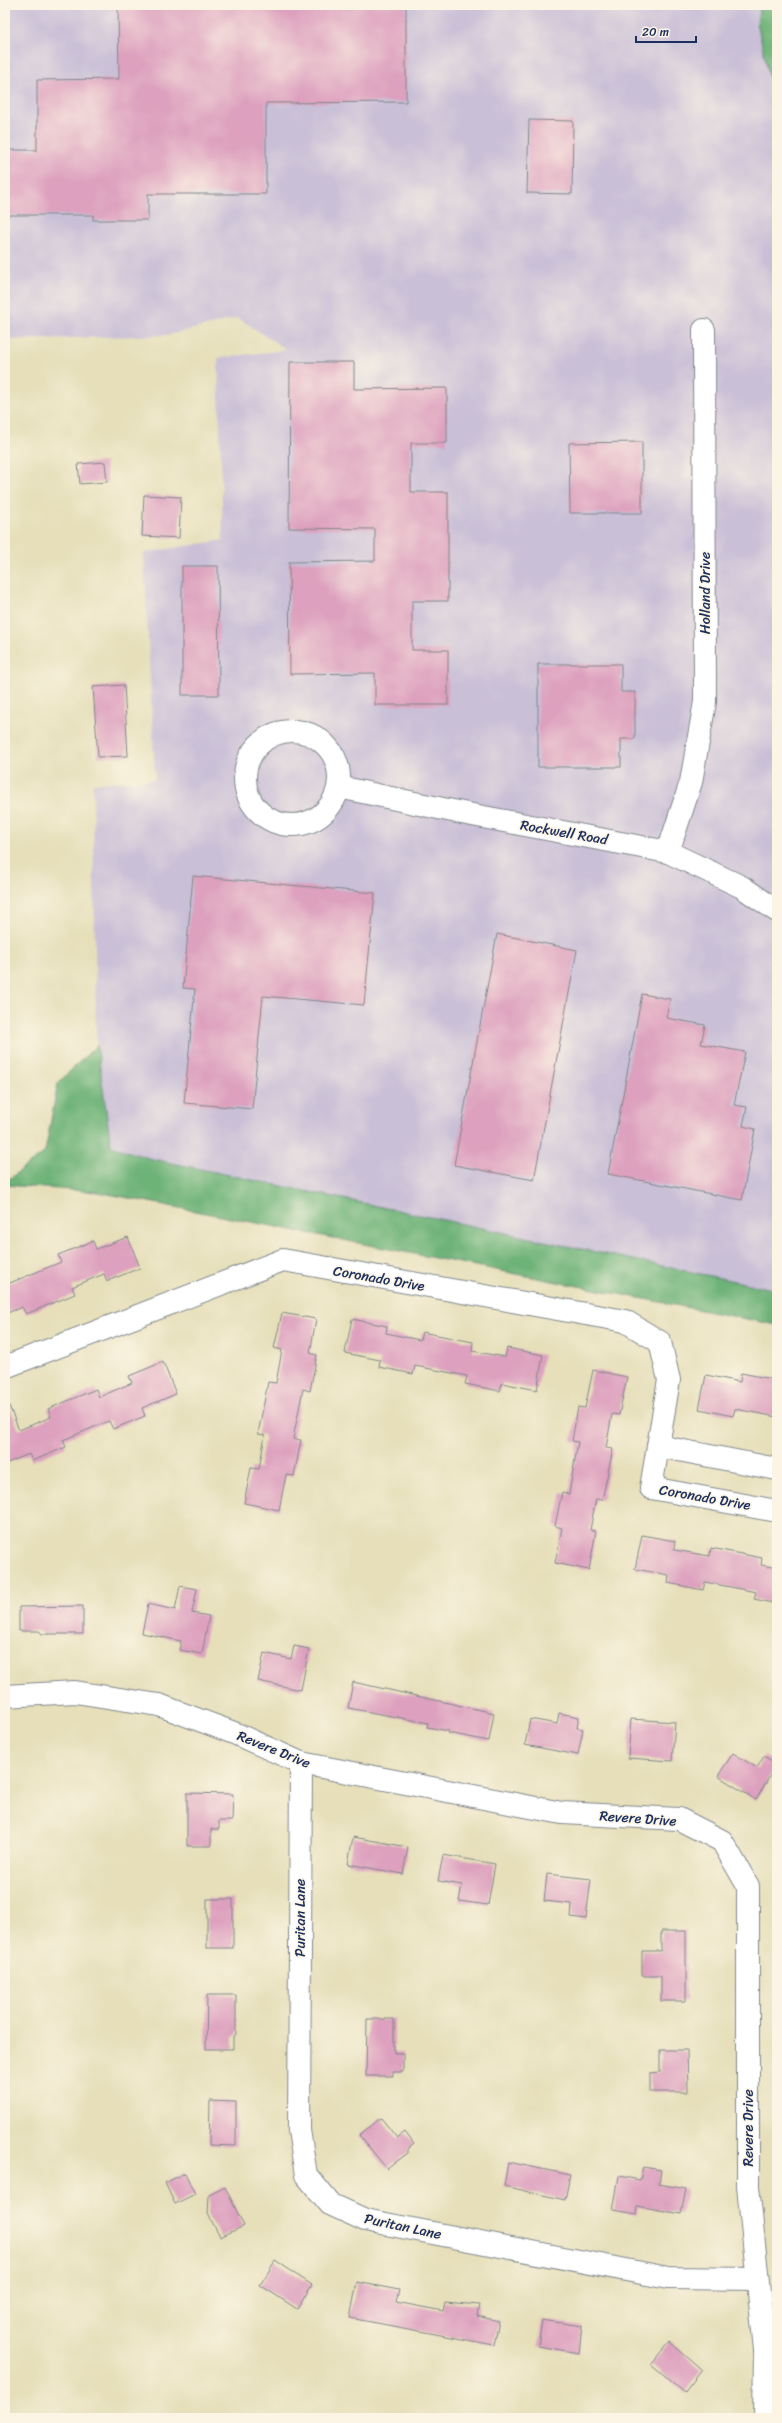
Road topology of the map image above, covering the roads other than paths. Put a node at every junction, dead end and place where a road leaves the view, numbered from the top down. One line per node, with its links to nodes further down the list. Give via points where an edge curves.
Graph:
1 (704, 330): 3 (street, Holland Drive, via 705,702 691,782)
2 (339, 787): 2 (street, via 339,768 331,751 318,738 301,732 282,731 266,739 252,752 246,769 246,788 253,805 266,818 283,825 302,825 319,817 332,804); 3 (street, Rockwell Road, via 462,814)
3 (668, 852): 4 (street, Rockwell Road, via 742,887)
4 (777, 911)
5 (5, 1367): 6 (street, Coronado Drive, via 283,1260 625,1321 660,1342 669,1380)
6 (658, 1446): 7 (street); 8 (street, Coronado Drive, via 651,1488)
7 (777, 1469)
8 (777, 1511)
9 (5, 1696): 10 (street, Revere Drive, via 75,1692 159,1705)
10 (301, 1762): 11 (street, Revere Drive, via 562,1813 679,1819 722,1841 748,1886 748,2186); 11 (street, Puritan Lane, via 299,2130 306,2175 330,2204 366,2220 668,2278)
11 (757, 2279): 12 (street, Revere Drive, via 765,2350)
12 (764, 2418)

